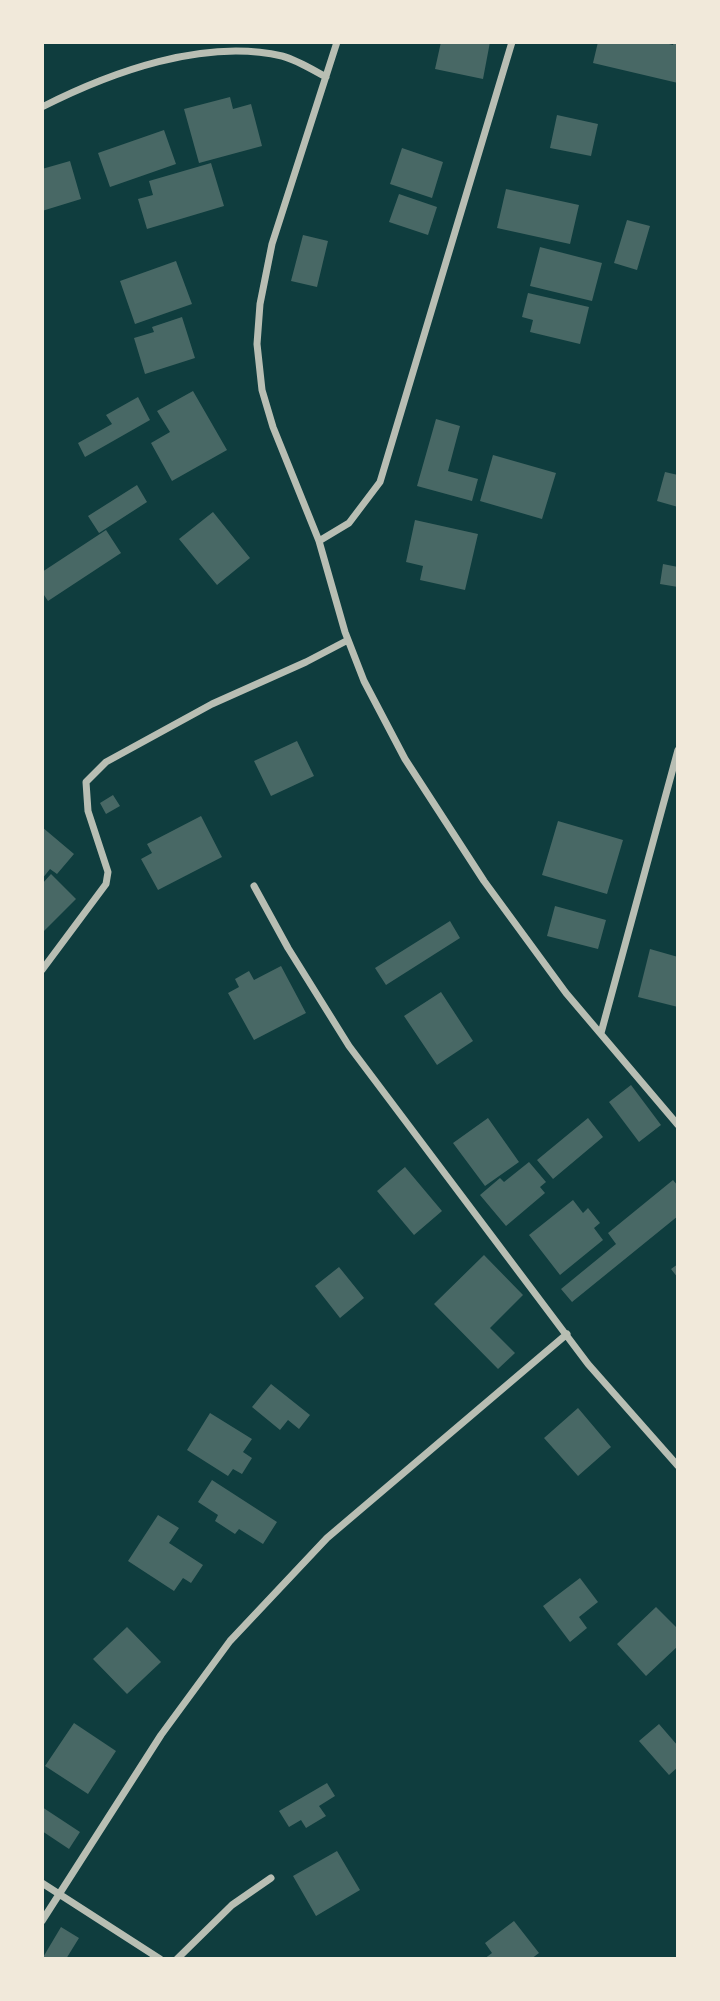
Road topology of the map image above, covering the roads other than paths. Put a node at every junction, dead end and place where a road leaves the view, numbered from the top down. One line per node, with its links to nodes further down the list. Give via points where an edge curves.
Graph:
1 (337, 42): 3 (street)
2 (512, 42): 5 (street, via 380,482 349,523)
3 (326, 77): 4 (street, via 284,57 246,52 193,55 127,70); 5 (street, via 272,244 257,344 262,390)
4 (42, 107)
5 (319, 541): 6 (street)
6 (348, 640): 9 (street, via 212,704 106,762 86,782 88,811 108,872 106,884); 10 (street, via 405,759 484,881)
7 (678, 750): 10 (street)
8 (254, 886): 12 (street, via 349,1046)
9 (42, 970)
10 (601, 1033): 11 (street)
11 (678, 1125)
12 (567, 1334): 13 (street); 16 (street, via 327,1538 230,1641 161,1735)
13 (678, 1466)
14 (271, 1878): 19 (street, via 232,1905)
15 (42, 1883): 16 (street)
16 (58, 1894): 17 (street); 18 (street)
17 (42, 1922)
18 (160, 1959)
19 (177, 1959)

